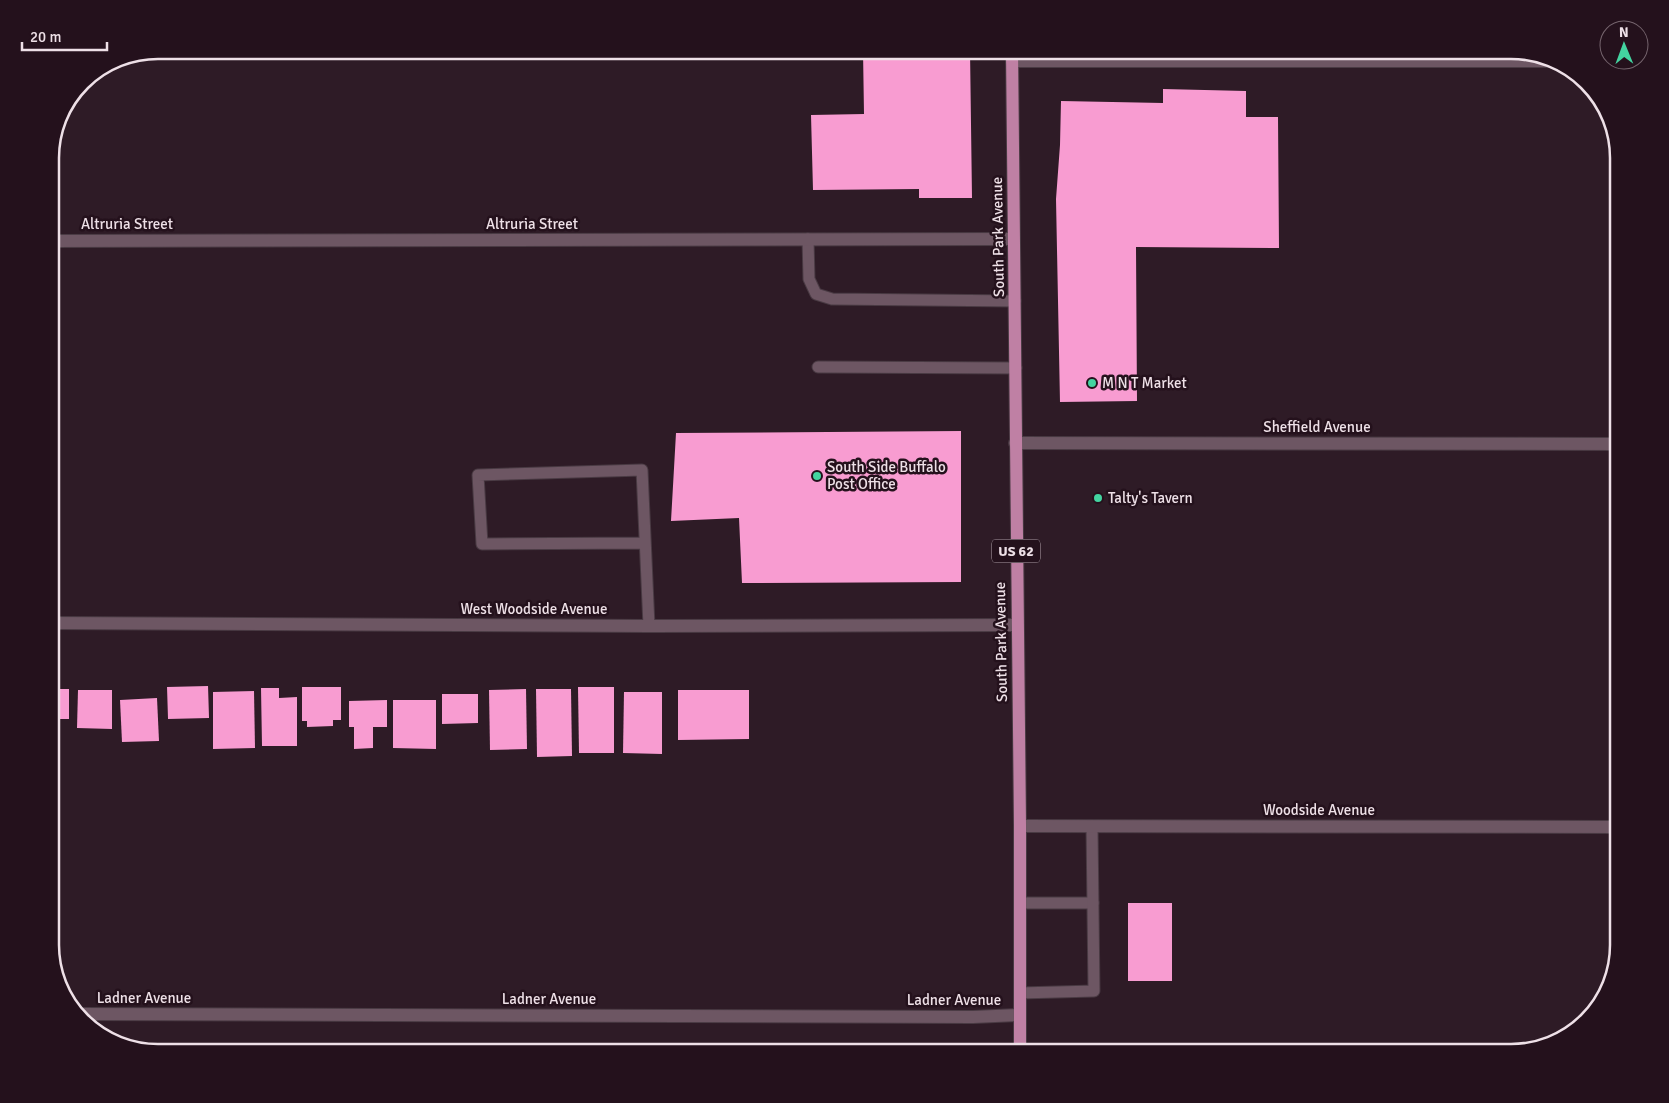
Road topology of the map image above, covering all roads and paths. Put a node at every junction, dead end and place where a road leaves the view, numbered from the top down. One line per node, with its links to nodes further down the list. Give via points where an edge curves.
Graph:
1 (1012, 59): 5 (main road, South Park Avenue / US 62)
2 (1334, 59): 3 (street)
3 (1530, 61)
4 (808, 239): 5 (street, Altruria Street); 6 (street, Altruria Street); 7 (lane, via 809,279 816,294 832,299)
5 (1013, 239): 7 (main road, South Park Avenue / US 62)
6 (59, 240)
7 (1015, 301): 9 (main road, South Park Avenue / US 62)
8 (818, 367): 9 (lane)
9 (1016, 368): 10 (main road, South Park Avenue / US 62)
10 (1015, 443): 11 (street, Sheffield Avenue); 14 (main road, South Park Avenue / US 62)
11 (1610, 444)
12 (645, 543): 12 (lane, via 642,470 478,475 482,544); 15 (lane)
13 (59, 623): 15 (street, West Woodside Avenue)
14 (1017, 625): 15 (street, West Woodside Avenue); 16 (main road, South Park Avenue / US 62)
15 (648, 626)
16 (1020, 826): 17 (street, Woodside Avenue); 19 (main road, South Park Avenue / US 62)
17 (1092, 827): 18 (street, Woodside Avenue); 20 (lane)
18 (1610, 827)
19 (1020, 902): 20 (lane); 21 (main road, South Park Avenue / US 62)
20 (1093, 903): 21 (lane, via 1094,991)
21 (1020, 993): 23 (main road, South Park Avenue / US 62)
22 (86, 1014): 23 (street, Ladner Avenue)
23 (1020, 1015): 24 (main road, South Park Avenue / US 62)
24 (1020, 1044)

